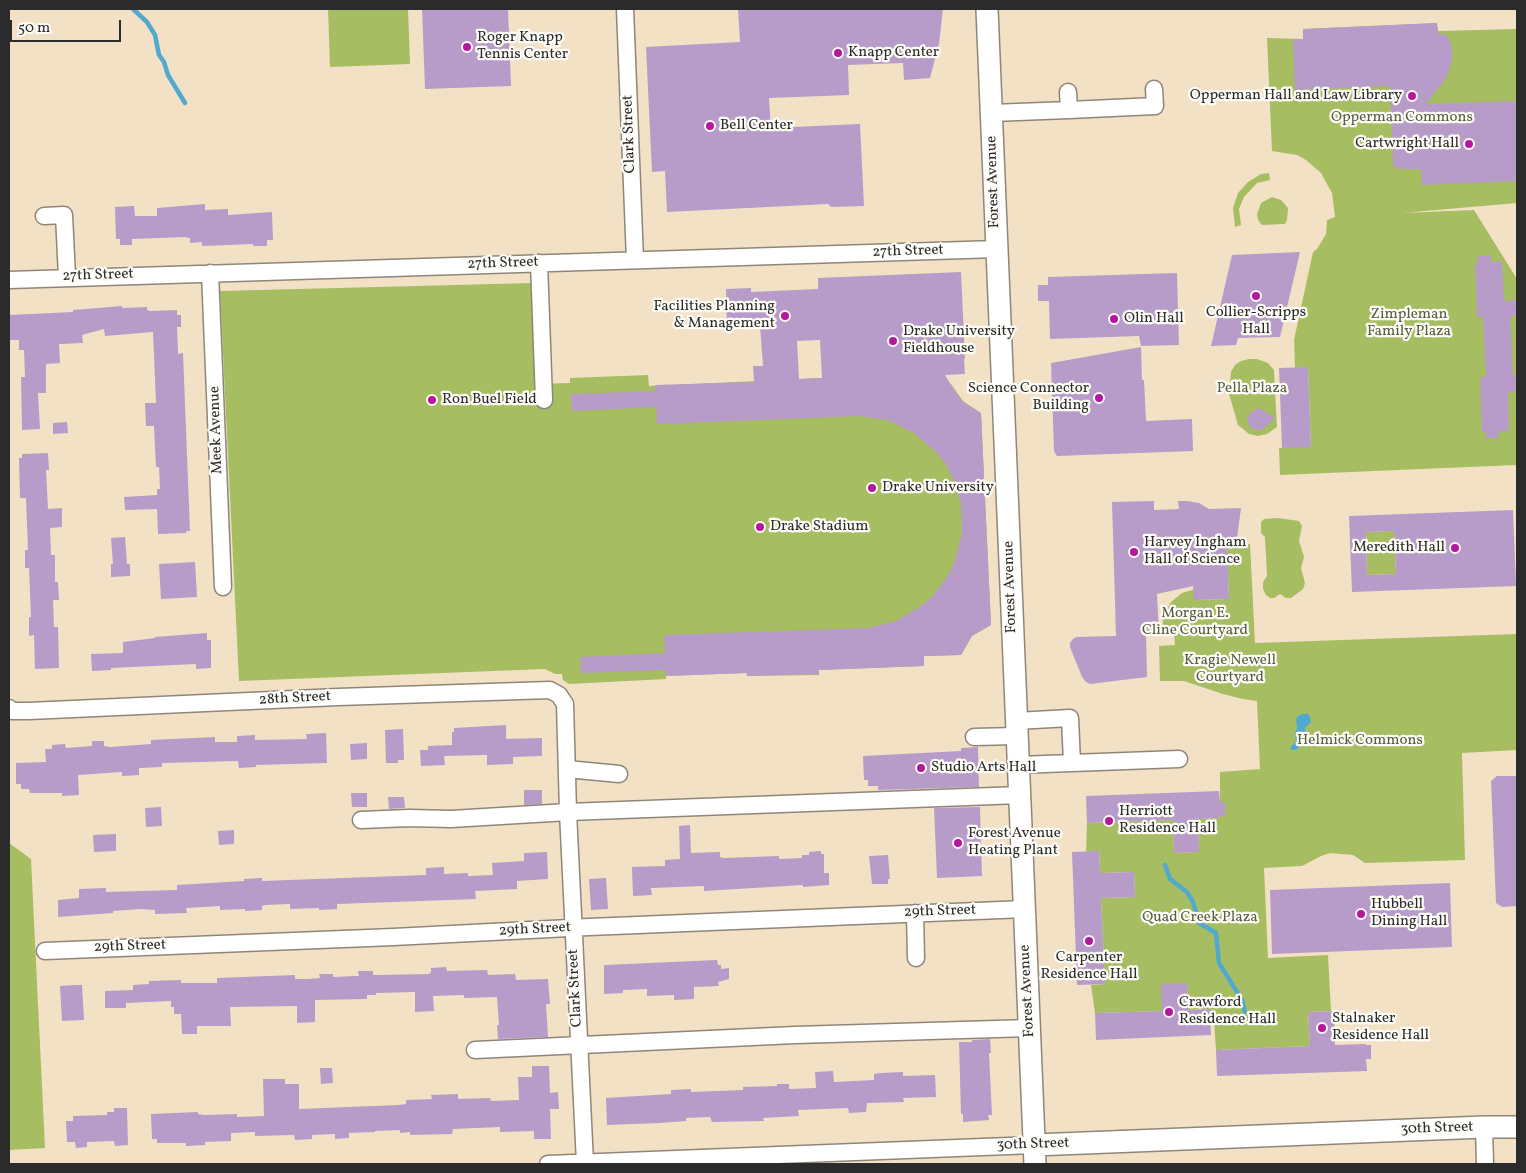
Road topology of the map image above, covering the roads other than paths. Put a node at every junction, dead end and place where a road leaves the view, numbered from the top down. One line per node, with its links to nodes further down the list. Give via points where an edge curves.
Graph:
1 (625, 9): 9 (street, Clark Street)
2 (987, 9): 6 (main road, Forest Avenue)
3 (1154, 89): 5 (street, via 1155,106)
4 (1068, 92): 5 (street)
5 (1069, 110): 6 (street)
6 (992, 114): 8 (main road, Forest Avenue)
7 (44, 216): 12 (street, via 64,215)
8 (997, 249): 9 (street, 27th Street); 18 (main road, Forest Avenue)
9 (635, 260): 10 (street, 27th Street)
10 (539, 263): 11 (street, 27th Street); 14 (street)
11 (210, 272): 12 (street, 27th Street); 15 (street, Meek Avenue)
12 (67, 277): 13 (street, 27th Street)
13 (9, 280)
14 (544, 400)
15 (223, 587)
16 (559, 695): 17 (street, 28th Street, via 550,690 29,711 12,711); 23 (street, Clark Street, via 565,704)
17 (9, 708)
18 (1016, 728): 19 (street); 21 (street, via 1070,718); 22 (main road, Forest Avenue)
19 (974, 736)
20 (1179, 759): 21 (street)
21 (1072, 763): 22 (street)
22 (1018, 765): 25 (main road, Forest Avenue)
23 (567, 768): 24 (street); 26 (street, Clark Street)
24 (619, 774)
25 (1020, 795): 26 (street); 28 (main road, Forest Avenue)
26 (568, 812): 27 (street); 30 (street, Clark Street)
27 (361, 820)
28 (1024, 908): 29 (street, 29th Street); 33 (main road, Forest Avenue)
29 (915, 913): 30 (street, 29th Street); 32 (street)
30 (573, 928): 31 (street, 29th Street); 34 (street, Clark Street)
31 (45, 950)
32 (916, 958)
33 (1030, 1028): 34 (street); 38 (main road, Forest Avenue)
34 (579, 1045): 35 (street); 40 (street, Clark Street)
35 (475, 1050)
36 (1484, 1127): 37 (main road, 30th Street); 38 (main road, 30th Street); 43 (street)
37 (1517, 1127)
38 (1034, 1155): 39 (street, 30th Street)
39 (922, 1157): 41 (street, 30th Street)
40 (585, 1163): 41 (street, 30th Street); 42 (street, 30th Street)
41 (602, 1163)
42 (548, 1164)
43 (1485, 1164)

